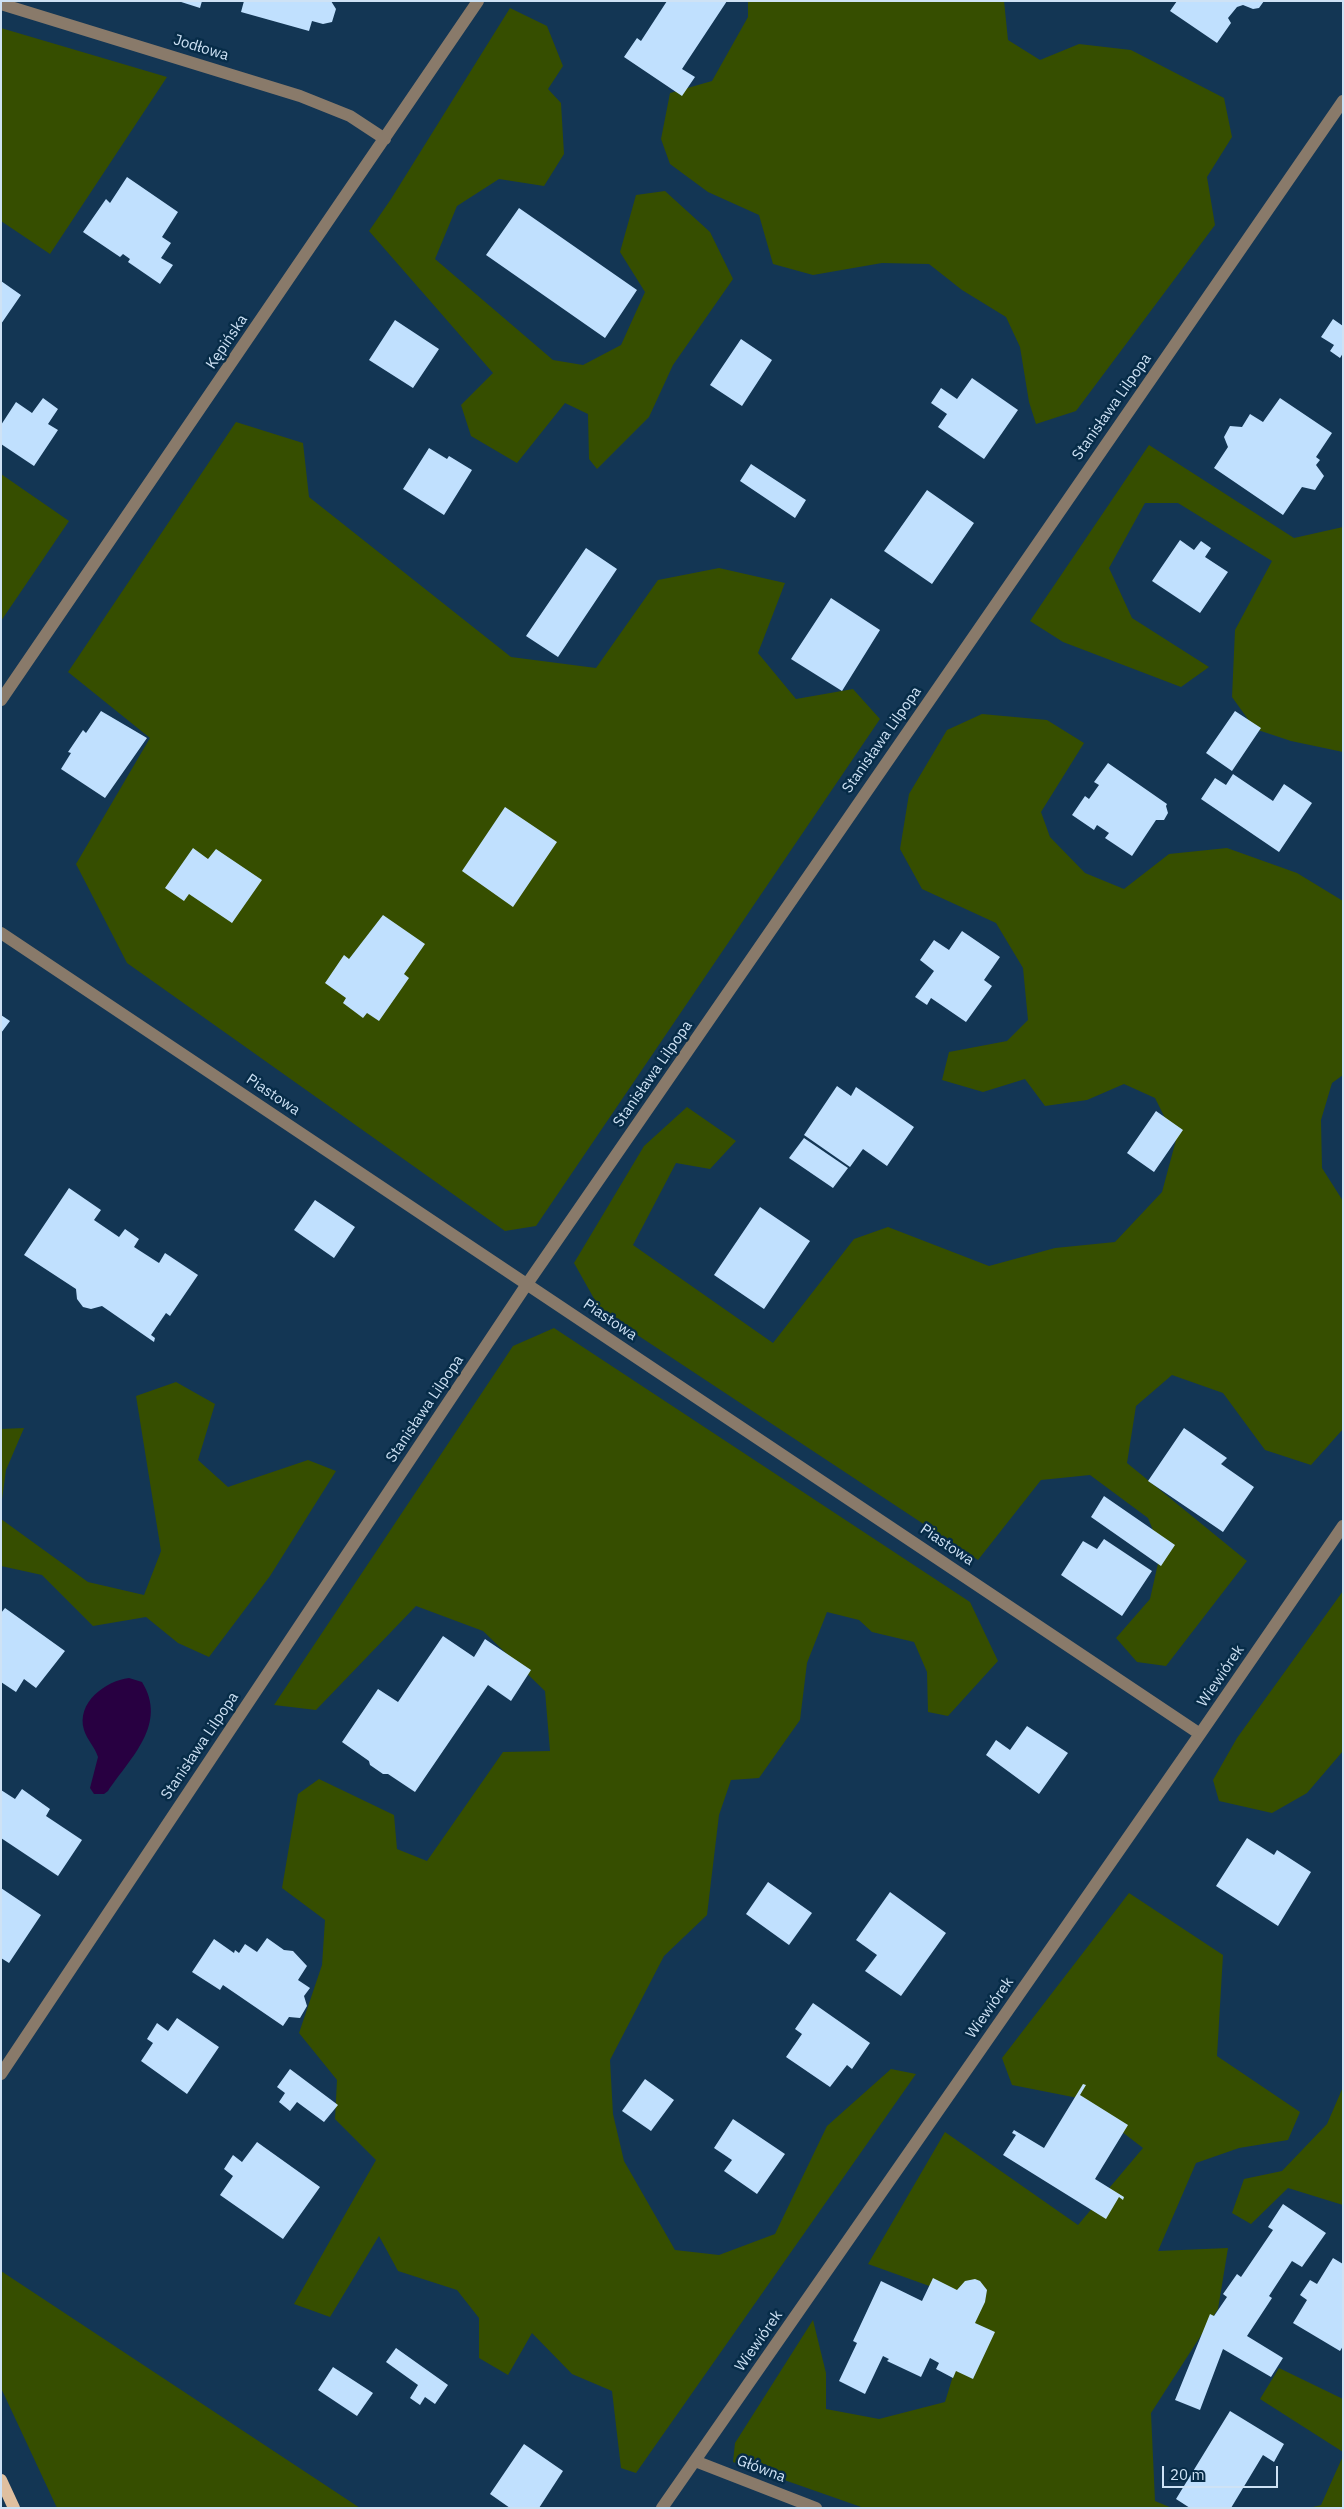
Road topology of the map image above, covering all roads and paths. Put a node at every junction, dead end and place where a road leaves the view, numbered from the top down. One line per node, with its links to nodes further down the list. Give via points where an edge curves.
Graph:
1 (478, 1): 4 (street, Kępińska)
2 (1, 4): 4 (street, Jodłowa, via 300,96 350,116)
3 (1343, 101): 7 (street, Stanisława Lilpopa)
4 (385, 138): 5 (street, Kępińska)
5 (1, 700)
6 (1, 933): 7 (street, Piastowa)
7 (528, 1284): 9 (street, Piastowa); 10 (street, Stanisława Lilpopa)
8 (1343, 1526): 9 (street, Wiewiórek)
9 (1200, 1734): 11 (street, Wiewiórek)
10 (1, 2074)
11 (695, 2462): 14 (street, Wiewiórek); 15 (street, Główna)
12 (1, 2480): 13 (main road)
13 (14, 2508)
14 (662, 2508)
15 (816, 2508)

